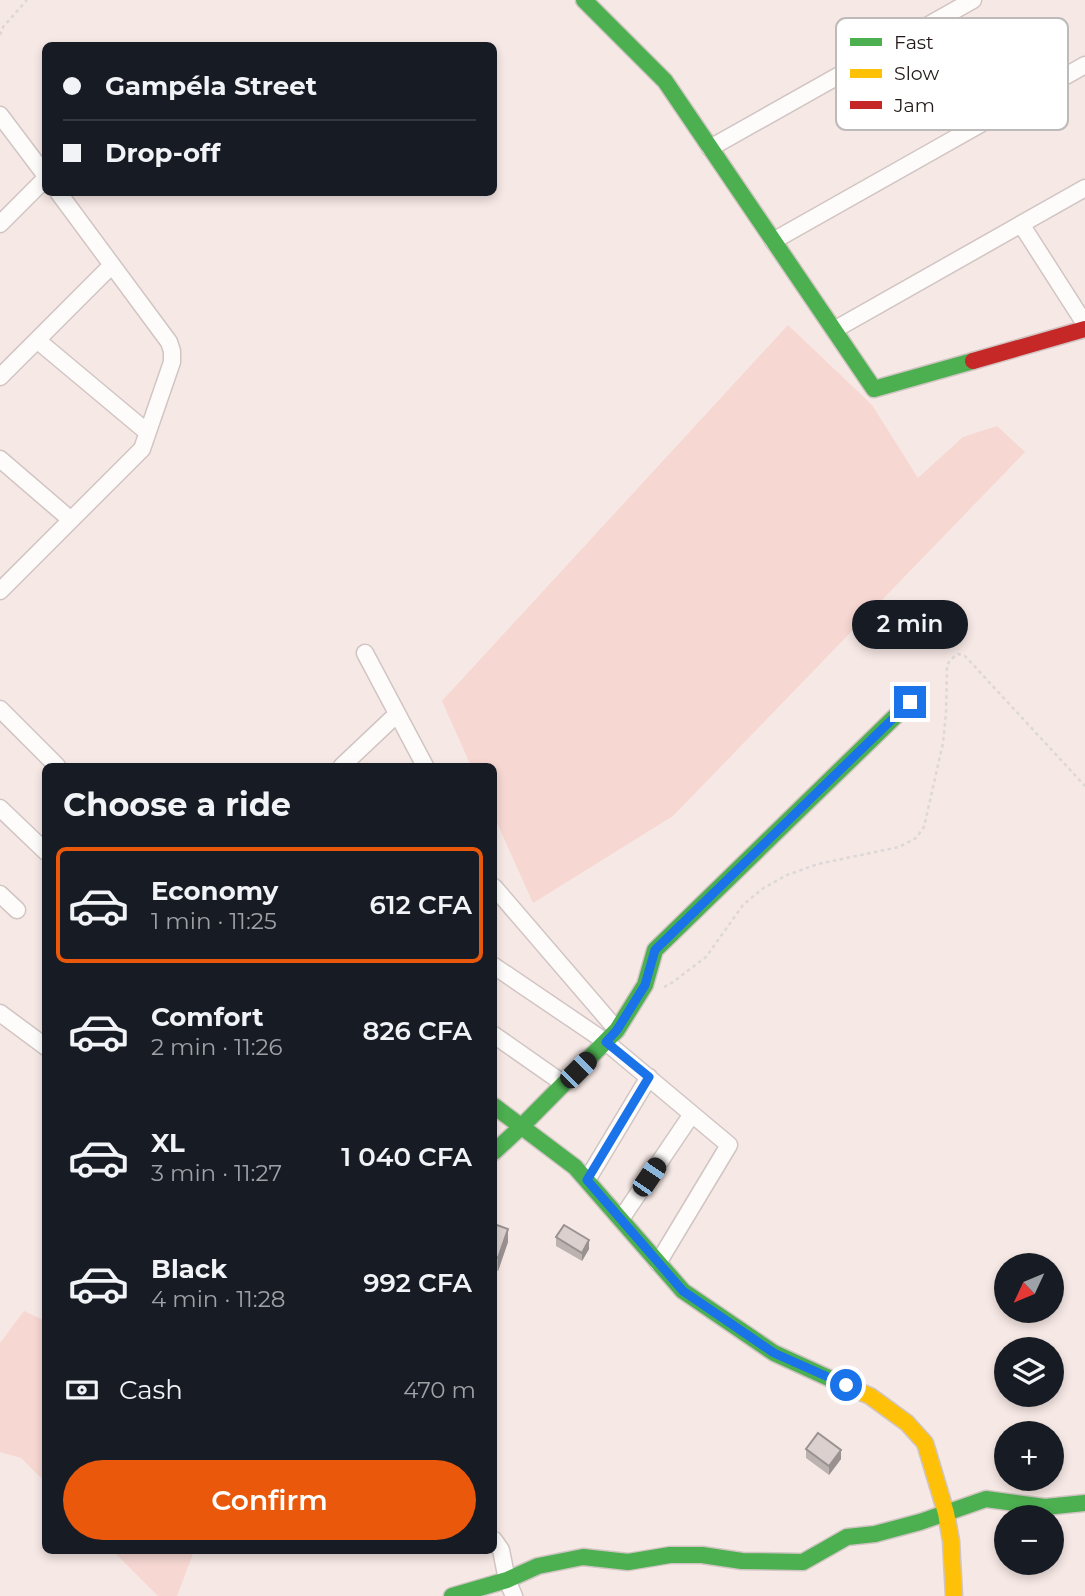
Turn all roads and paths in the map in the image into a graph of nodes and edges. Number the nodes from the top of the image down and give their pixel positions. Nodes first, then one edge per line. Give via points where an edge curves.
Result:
1 (27, 0) edge
2 (584, 0) edge
3 (974, 0) edge
4 (942, 18) edge
5 (0, 34) edge
6 (1085, 65) edge
7 (1068, 75) edge
8 (836, 77) edge
9 (0, 115) edge
10 (969, 130) edge
11 (710, 148) junction
12 (42, 172) edge
13 (42, 181) edge
14 (1085, 188) edge
15 (61, 196) edge
16 (0, 224) edge
17 (1021, 224) junction
18 (773, 240) junction
19 (112, 265) junction
20 (1083, 318) edge
21 (834, 330) junction
22 (37, 340) junction
23 (0, 377) edge
24 (147, 432) junction
25 (0, 458) edge
26 (71, 520) junction
27 (0, 591) edge
28 (365, 653) dead end
29 (910, 702) dead end
30 (0, 709) edge
31 (397, 714) junction
32 (54, 763) edge
33 (345, 763) edge
34 (420, 763) edge
35 (1085, 786) edge
36 (0, 808) edge
37 (42, 848) edge
38 (497, 891) edge
39 (0, 894) edge
40 (17, 910) dead end
41 (497, 968) edge
42 (664, 987) dead end
43 (0, 1013) edge
44 (611, 1036) junction
45 (497, 1037) edge
46 (42, 1044) edge
47 (649, 1077) junction
48 (564, 1084) junction
49 (497, 1108) edge
50 (692, 1114) junction
51 (522, 1127) junction
52 (497, 1149) edge
53 (587, 1180) junction
54 (621, 1219) junction
55 (659, 1263) junction
56 (1085, 1503) edge
57 (946, 1513) junction
58 (497, 1544) edge
59 (507, 1580) junction
60 (452, 1596) edge
61 (513, 1596) edge
62 (954, 1596) edge

1 - 5 path
2 - 11 street via 664,81
3 - 4 street
6 - 7 street
8 - 11 street
9 - 12 street
10 - 18 street
11 - 18 street
13 - 16 street
14 - 17 street
15 - 19 street
17 - 20 street
17 - 21 street
18 - 21 street
19 - 22 street
19 - 24 street via 172,351
20 - 21 street via 874,388
22 - 23 street
22 - 24 street
24 - 26 street via 142,449
25 - 26 street
26 - 27 street
28 - 31 street
29 - 44 street via 655,950 645,985
30 - 32 street
31 - 33 street
31 - 34 street
35 - 42 path via 965,656 958,654 947,665 943,743 925,827 916,838 899,847 818,864 762,889 743,905 706,957
36 - 37 street
38 - 44 street
39 - 40 street
41 - 44 street
43 - 46 street
44 - 47 street
44 - 48 street
45 - 48 street
47 - 50 street
47 - 53 street
48 - 51 street
49 - 51 street
50 - 54 street
50 - 55 street via 729,1145
51 - 52 street
51 - 53 street
53 - 54 street
54 - 55 street
55 - 57 street via 683,1291 774,1353 870,1396 907,1423 925,1443
56 - 57 street via 1045,1507 986,1499
57 - 59 street via 875,1534 847,1537 803,1562 702,1555 628,1562 583,1557 538,1566
57 - 62 street
58 - 59 street
59 - 60 street
59 - 61 street

